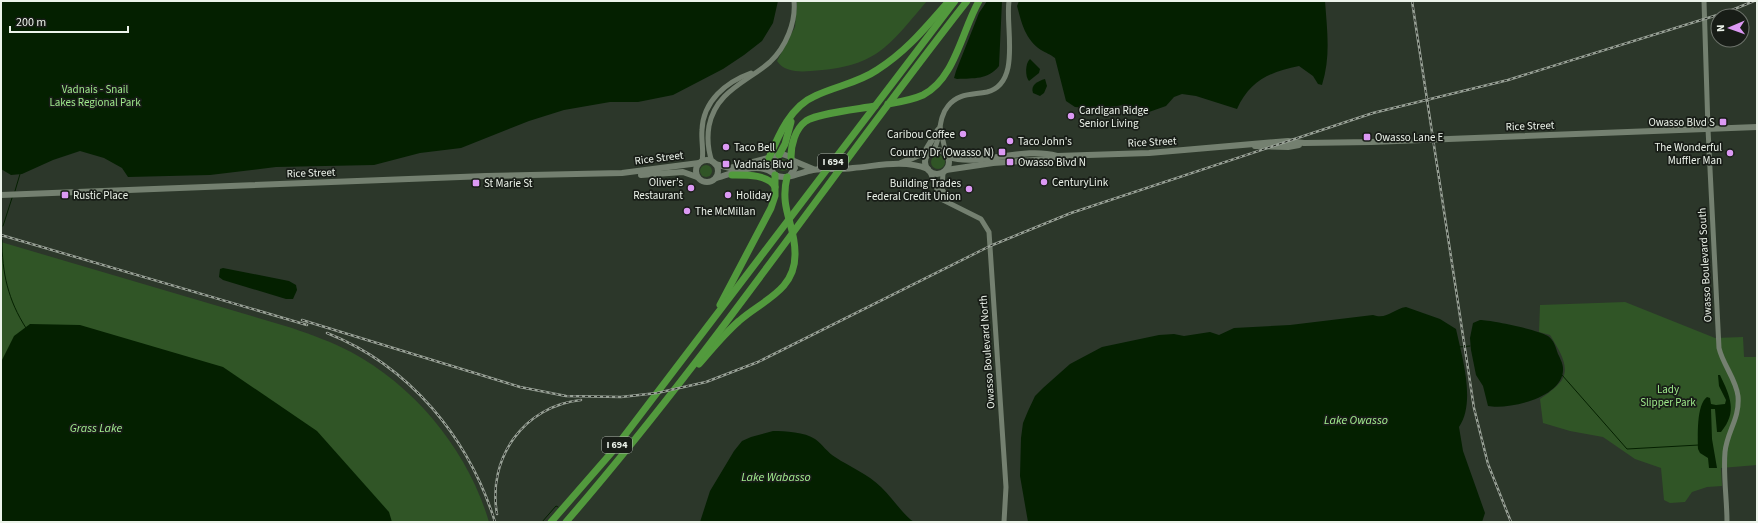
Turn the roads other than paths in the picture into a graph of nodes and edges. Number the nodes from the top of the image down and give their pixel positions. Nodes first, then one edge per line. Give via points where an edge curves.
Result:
1 (794, 1) edge
2 (949, 1) edge
3 (955, 1) edge
4 (967, 1) edge
5 (979, 1) edge
6 (1009, 1) edge
7 (1704, 1) edge
8 (712, 108) junction
9 (1757, 127) edge
10 (939, 128) junction
11 (1708, 129) junction
12 (929, 153) junction
13 (947, 155) junction
14 (774, 156) junction
15 (1057, 156) junction
16 (793, 159) junction
17 (700, 162) junction
18 (714, 163) junction
19 (901, 163) junction
20 (816, 170) junction
21 (929, 171) junction
22 (944, 172) junction
23 (622, 173) junction
24 (774, 174) junction
25 (732, 175) junction
26 (789, 176) junction
27 (697, 177) junction
28 (716, 178) junction
29 (776, 188) junction
30 (1, 195) edge
31 (949, 202) junction
32 (710, 323) junction
33 (681, 380) junction
34 (551, 522) edge
35 (566, 522) edge
36 (1004, 522) edge
37 (1727, 522) edge

1 - 8 street via 795,10 790,32 776,55 727,92
2 - 14 highway via 896,58 859,80 814,96 797,108 776,141
3 - 32 highway, I 694
4 - 33 highway, I 694
5 - 16 highway via 950,66 940,82 924,95 910,100 804,122 792,147
6 - 10 street via 1009,62 1004,79 992,90 954,100 946,108
7 - 11 street, Owasso Boulevard South
8 - 17 street via 702,124
8 - 18 street via 708,134 710,156
9 - 11 main road, Rice Street
10 - 12 main road
10 - 13 street
11 - 15 main road, Rice Street via 1304,143 1288,147 1247,146
11 - 37 street, Owasso Boulevard South via 1719,348 1738,397 1736,419 1725,451
12 - 13 main road via 940,151
12 - 19 main road
12 - 21 main road via 926,163
13 - 15 main road, Rice Street via 962,160 1007,155
13 - 22 main road via 949,164
14 - 16 main road via 785,154
14 - 18 main road via 730,168
14 - 24 main road via 771,162
15 - 22 main road, Rice Street via 1049,159 993,163
16 - 20 main road
16 - 26 main road via 795,168
17 - 18 main road
17 - 23 main road, Rice Street
17 - 27 main road via 696,170
18 - 28 main road via 718,171
19 - 20 main road
19 - 21 main road via 918,165
20 - 26 main road
21 - 22 main road via 937,174
21 - 31 street, Owasso Boulevard North via 940,198
22 - 31 street via 942,189
23 - 27 main road, Rice Street via 637,175 686,172
23 - 30 main road, Rice Street
24 - 25 main road via 766,168 756,168
24 - 26 main road via 779,177
24 - 29 highway
25 - 28 main road
25 - 29 highway via 755,176 770,180
26 - 33 highway via 784,198 794,245 793,268 779,292 734,326
27 - 28 main road via 706,182
29 - 32 highway via 771,208
31 - 36 street, Owasso Boulevard North via 981,219 989,232 1006,487
32 - 34 highway, I 694 via 612,452
33 - 35 highway, I 694 via 618,461

